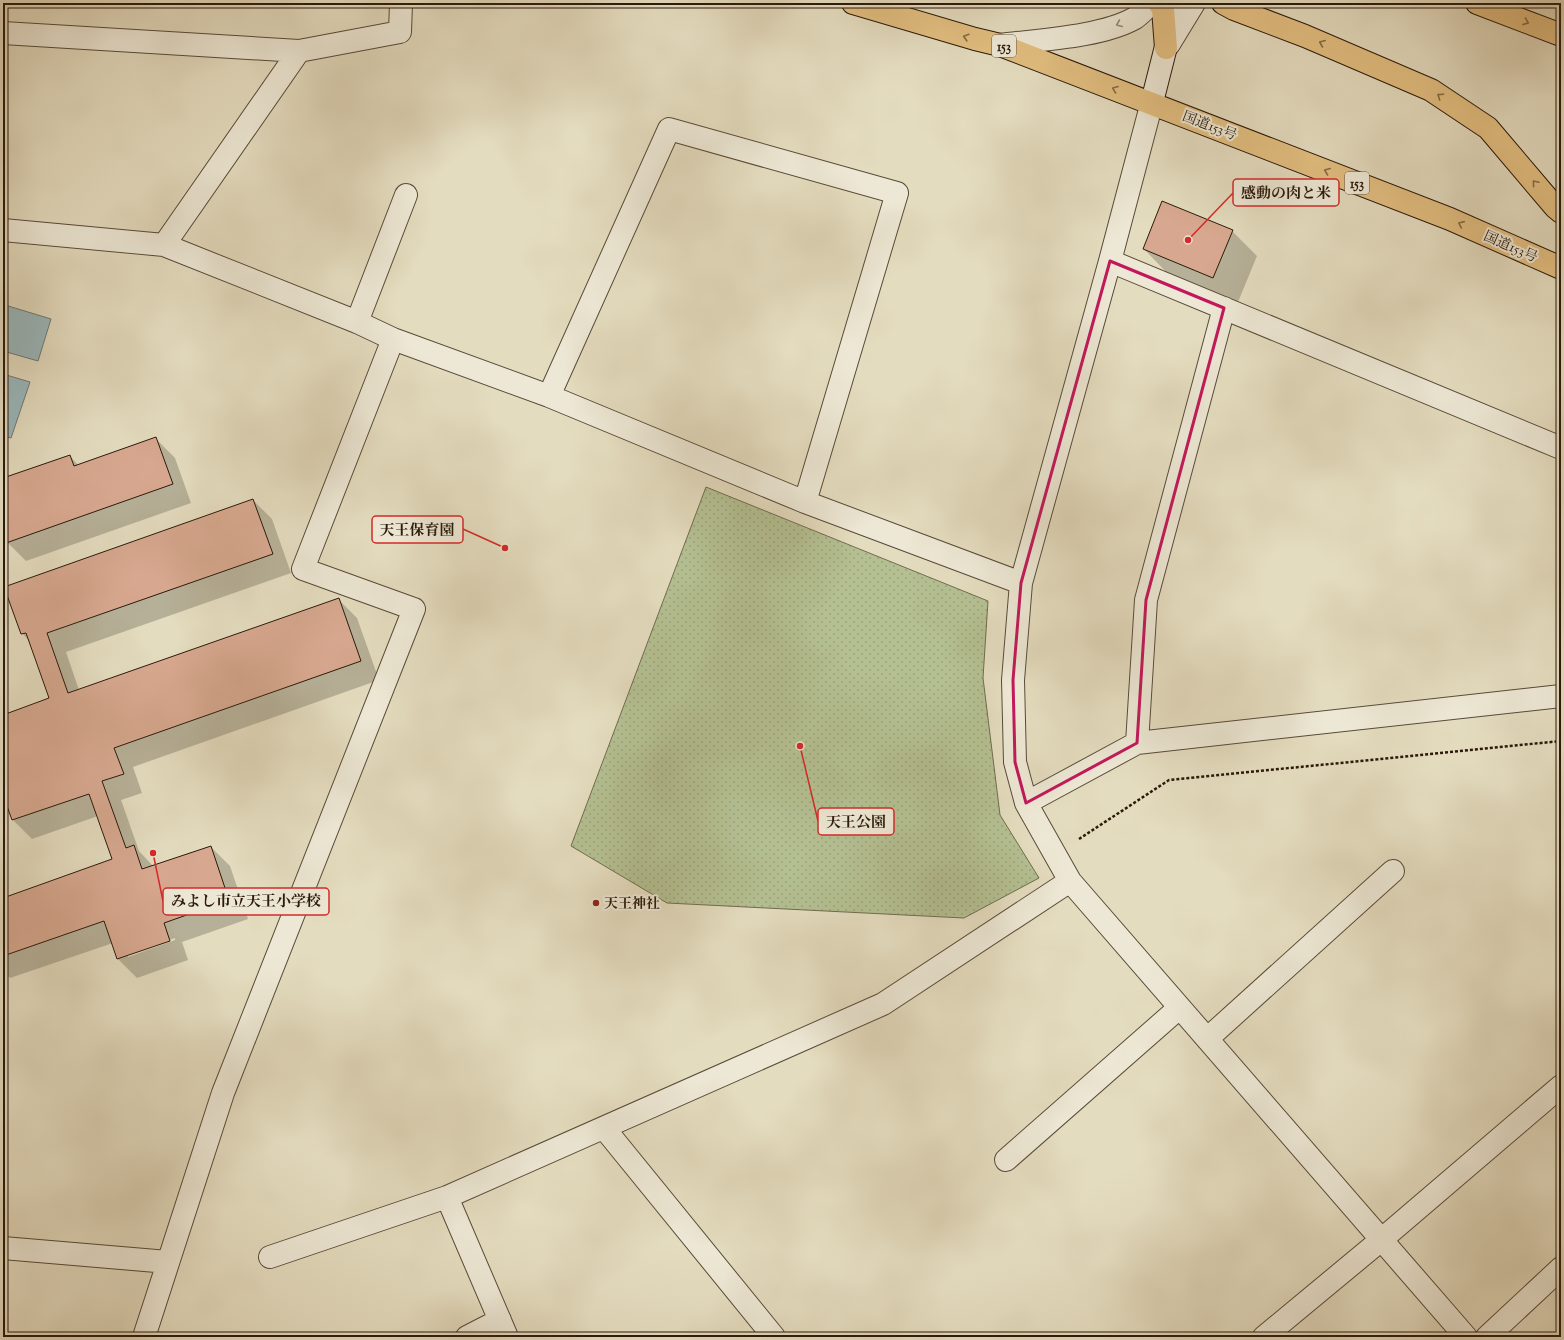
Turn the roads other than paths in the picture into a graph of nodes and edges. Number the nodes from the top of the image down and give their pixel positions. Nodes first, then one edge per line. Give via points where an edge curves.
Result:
1 (401, 3) edge
2 (852, 3) edge
3 (1151, 3) edge
4 (1159, 3) edge
5 (1178, 3) edge
6 (1194, 3) edge
7 (1223, 3) edge
8 (1477, 3) edge
9 (3, 33) edge
10 (1561, 35) edge
11 (1000, 44) junction
12 (1166, 48) junction
13 (299, 51) junction
14 (1152, 102) junction
15 (406, 195) dead end
16 (1561, 212) edge
17 (3, 230) edge
18 (164, 245) junction
19 (1110, 261) junction
20 (1561, 268) edge
21 (1224, 308) junction
22 (357, 322) junction
23 (393, 339) junction
24 (549, 396) junction
25 (1561, 448) edge
26 (804, 502) junction
27 (1021, 583) junction
28 (1561, 696) edge
29 (1137, 743) junction
30 (1026, 803) junction
31 (1393, 871) dead end
32 (1070, 881) junction
33 (1179, 1008) junction
34 (1207, 1039) junction
35 (1561, 1086) edge
36 (604, 1128) junction
37 (1006, 1160) dead end
38 (447, 1197) junction
39 (1380, 1240) junction
40 (3, 1248) edge
41 (270, 1257) dead end
42 (168, 1262) junction
43 (1561, 1268) edge
44 (503, 1329) edge
45 (144, 1337) edge
46 (467, 1337) edge
47 (774, 1337) edge
48 (1264, 1337) edge
49 (1466, 1337) edge
50 (1487, 1337) edge

1 - 13 street via 400,32
11 -> 2 highway, 国道153号 / 153 via 975,40
3 -> 11 street via 1135,17 1106,30 1055,39
4 - 12 highway via 1163,8
5 - 12 street
6 - 12 street
16 -> 7 highway via 1488,128 1431,90
8 -> 10 highway
9 - 13 street
14 -> 11 highway, 国道153号 / 153
12 - 14 street
13 - 18 street
14 - 19 street
20 -> 14 highway, 国道153号 / 153 via 1450,219
15 - 22 street
17 - 18 street
18 - 22 street
19 - 21 street
19 - 27 street
21 - 25 street
21 - 29 street via 1146,600
22 - 23 street
23 - 24 street
23 - 42 street via 303,569 414,609 223,1093
24 - 26 street
24 - 26 street via 669,130 897,193
26 - 27 street
27 - 30 street via 1013,680 1015,762
28 - 29 street
29 - 30 street
30 - 32 street
31 - 34 street
32 - 33 street
32 - 36 street via 882,1004
33 - 34 street
33 - 37 street
34 - 39 street
35 - 39 street
36 - 38 street
36 - 47 street
38 - 41 street
38 - 44 street
39 - 48 street
39 - 49 street
40 - 42 street
42 - 45 street
43 - 50 street
44 - 46 street

